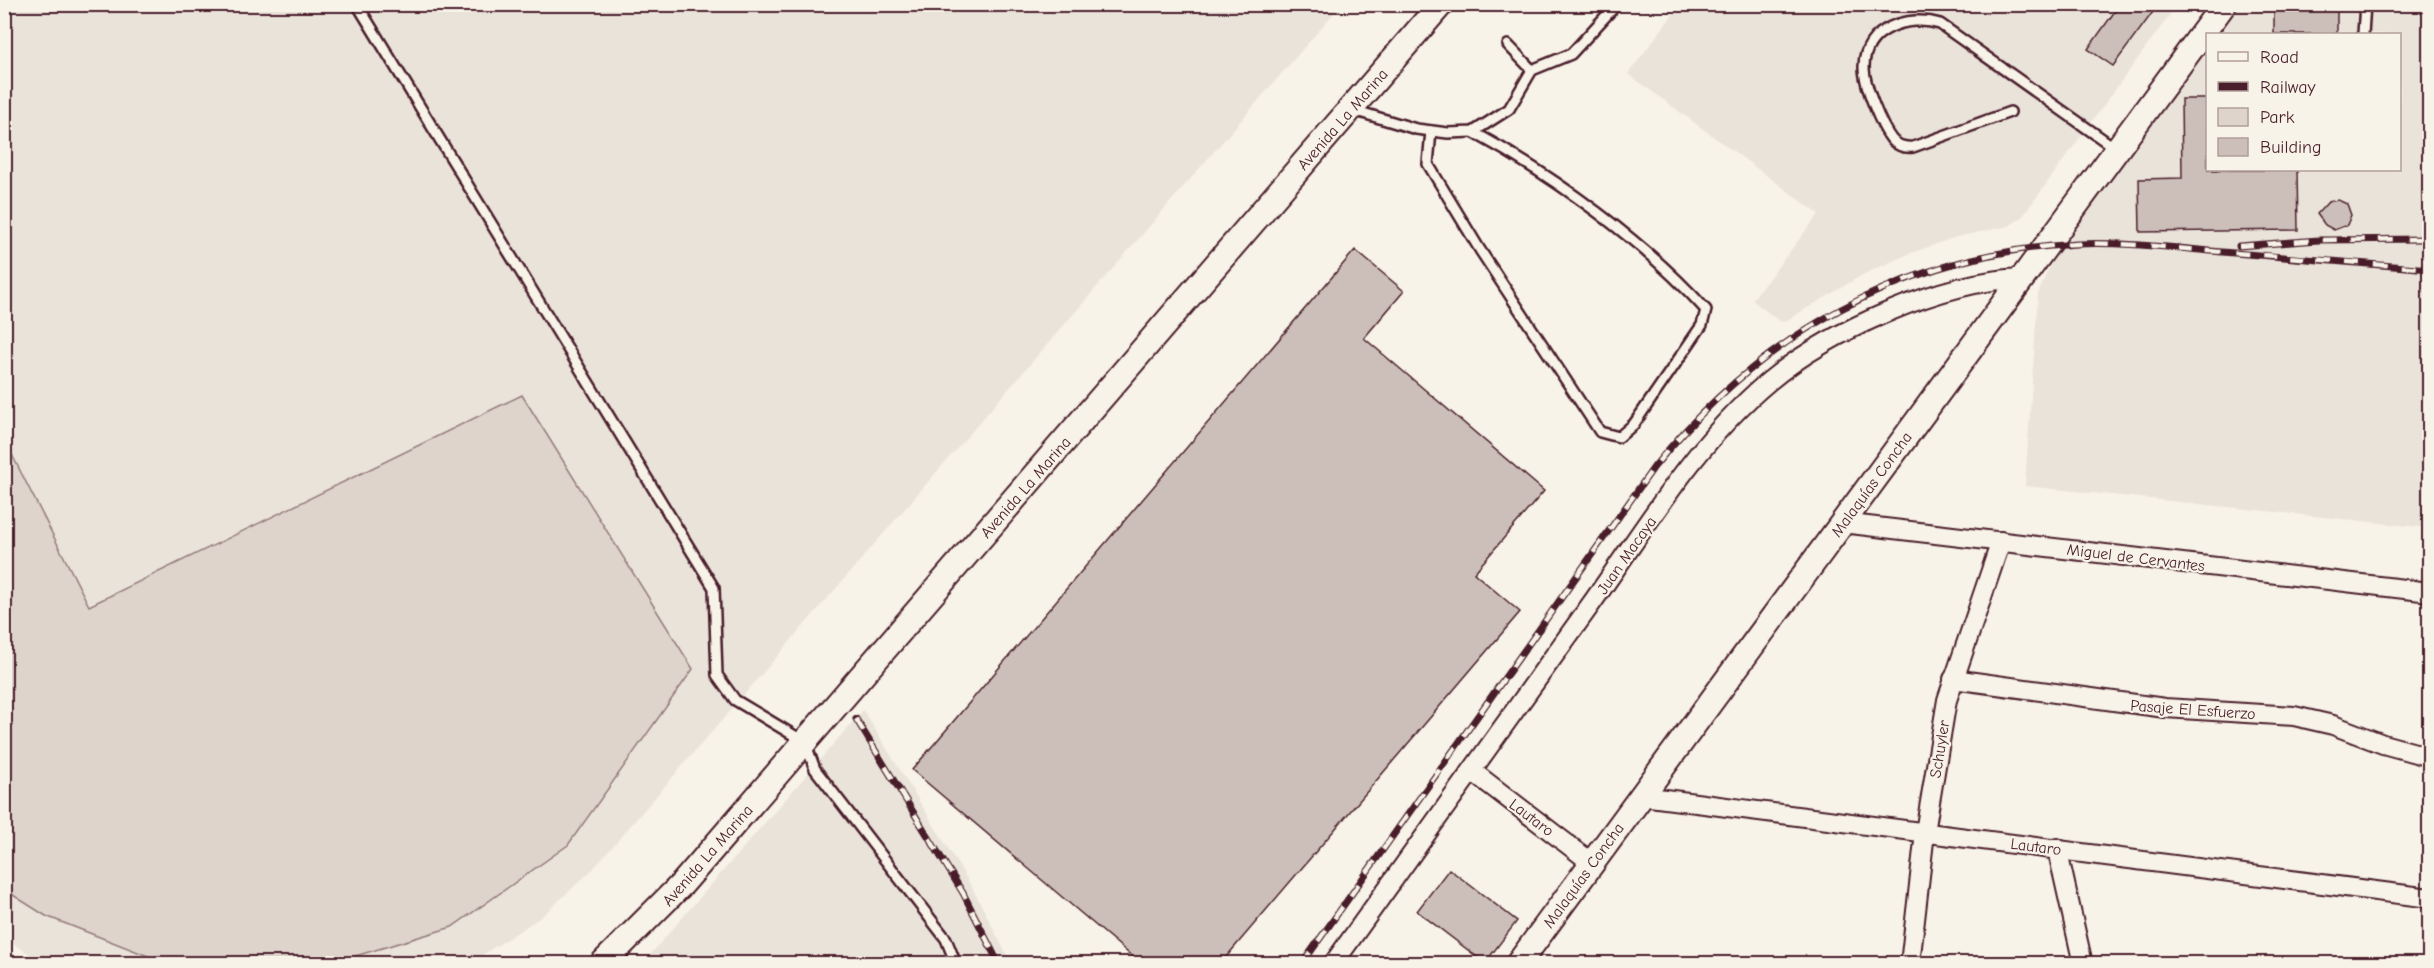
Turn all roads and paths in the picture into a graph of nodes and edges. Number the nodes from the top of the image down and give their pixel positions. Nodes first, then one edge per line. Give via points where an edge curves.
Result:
1 (357, 4) edge
2 (1441, 4) edge
3 (1617, 4) edge
4 (2224, 4) edge
5 (2365, 4) edge
6 (2363, 33) edge
7 (1508, 45) dead end
8 (1532, 70) junction
9 (1351, 109) junction
10 (2010, 112) dead end
11 (1431, 131) junction
12 (1473, 132) junction
13 (2117, 149) junction
14 (2022, 278) junction
15 (1842, 523) junction
16 (2001, 541) junction
17 (2430, 592) edge
18 (1953, 679) junction
19 (805, 742) junction
20 (2430, 757) edge
21 (1472, 771) junction
22 (1642, 795) junction
23 (1926, 832) junction
24 (2057, 848) junction
25 (1592, 863) junction
26 (2430, 898) edge
27 (602, 963) edge
28 (956, 963) edge
29 (1333, 963) edge
30 (1518, 963) edge
31 (1910, 963) edge
32 (2083, 963) edge

1 - 19 lane via 714,588 717,675 735,700
2 - 9 main road, Avenida La Marina
3 - 8 lane via 1571,54
4 - 13 main road, Malaquías Concha
5 - 6 lane
7 - 8 lane
8 - 12 lane via 1509,108
9 - 11 lane
9 - 19 main road, Avenida La Marina
10 - 13 lane via 1913,147 1902,147 1889,135 1867,86 1864,67 1868,50 1883,32 1902,22 1940,24
11 - 12 lane
11 - 12 lane via 1428,164 1480,250 1600,432 1619,437 1634,424 1702,325 1706,310 1684,285 1621,233 1522,159
13 - 14 main road, Malaquías Concha
14 - 15 main road, Malaquías Concha
14 - 21 street, Juan Macaya via 1969,285 1891,312 1807,355 1753,395 1697,457
15 - 16 street, Miguel de Cervantes
15 - 22 main road, Malaquías Concha
16 - 17 street, Miguel de Cervantes
16 - 18 street, Schuyler
18 - 20 street, Pasaje El Esfuerzo via 2165,708 2294,716
18 - 23 street, Schuyler
19 - 27 main road, Avenida La Marina via 683,883
19 - 28 lane via 814,769 946,939
21 - 25 street, Lautaro
21 - 29 street, Juan Macaya
22 - 23 street, Lautaro
22 - 25 main road, Malaquías Concha
23 - 24 street, Lautaro
23 - 31 street, Schuyler
24 - 26 street, Lautaro
24 - 32 street
25 - 30 main road, Malaquías Concha

